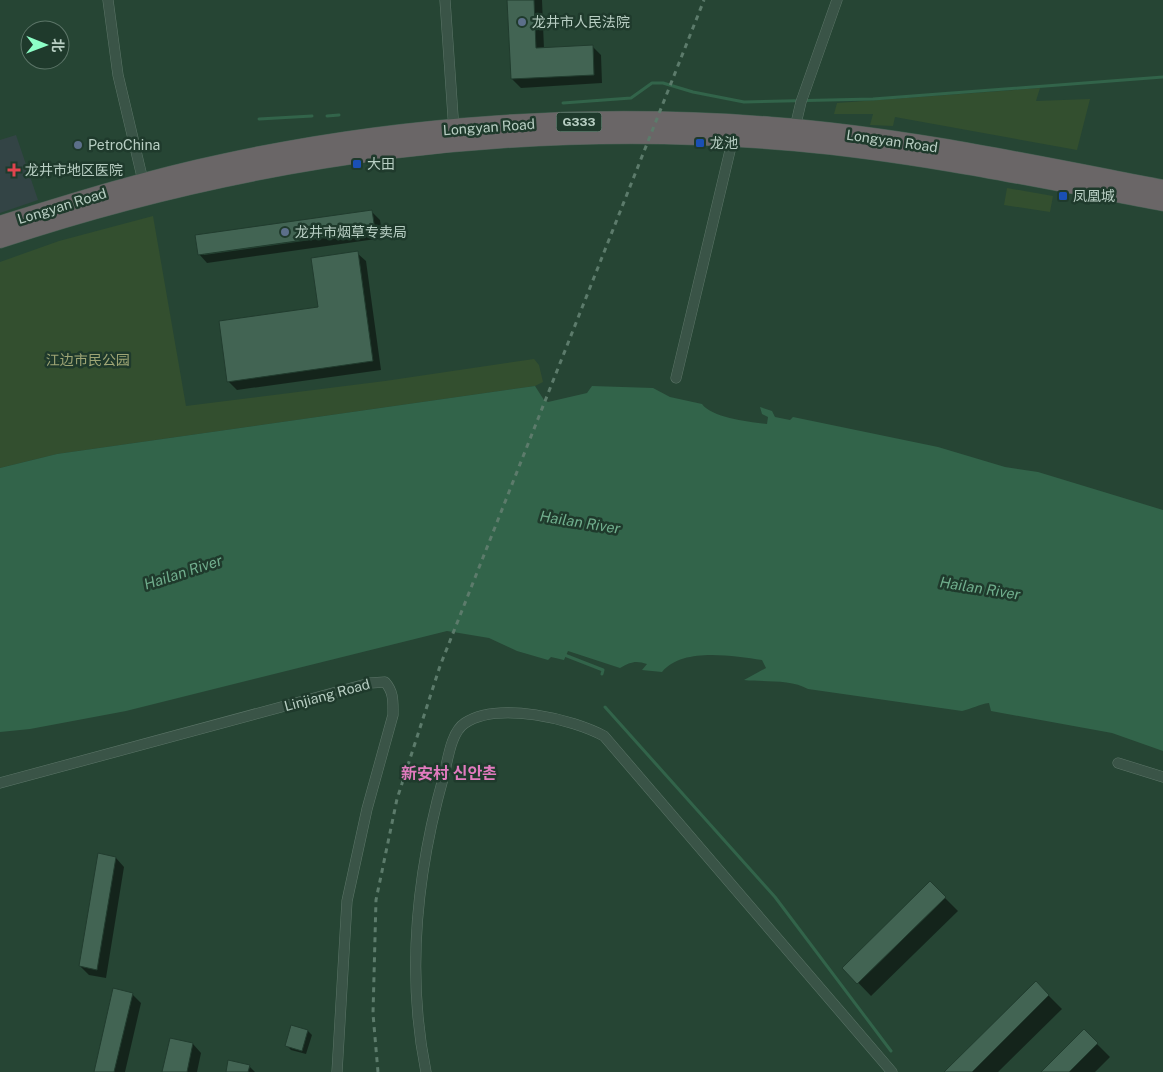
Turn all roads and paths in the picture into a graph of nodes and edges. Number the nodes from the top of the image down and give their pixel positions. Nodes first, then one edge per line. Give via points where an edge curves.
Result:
1 (108, 0) edge
2 (445, 0) edge
3 (837, 0) edge
4 (794, 135) junction
5 (454, 136) junction
6 (733, 138) junction
7 (144, 188) junction
8 (1163, 189) edge
9 (1163, 202) edge
10 (0, 225) edge
11 (0, 239) edge
12 (676, 378) dead end
13 (1118, 763) dead end
14 (1163, 777) edge
15 (0, 783) edge
16 (336, 1072) edge
17 (426, 1072) edge
18 (892, 1072) edge

1 - 7 street via 118,75
2 - 5 street
3 - 4 street
4 - 5 highway, Longyan Road / G333 via 656,120 559,122
4 - 6 highway, Longyan Road / G333
4 - 8 highway, Longyan Road / G333 via 898,140
4 - 9 highway, Longyan Road / G333
5 - 6 highway, Longyan Road / G333
5 - 7 highway, Longyan Road / G333
6 - 12 street
7 - 10 highway, Longyan Road / G333
7 - 11 highway, Longyan Road / G333
13 - 14 street
15 - 16 street, Linjiang Road via 370,683 385,682 394,700 393,715 367,809 347,900
17 - 18 street via 416,950 418,905 432,821 459,730 473,720 505,713 566,720 587,726 604,736

